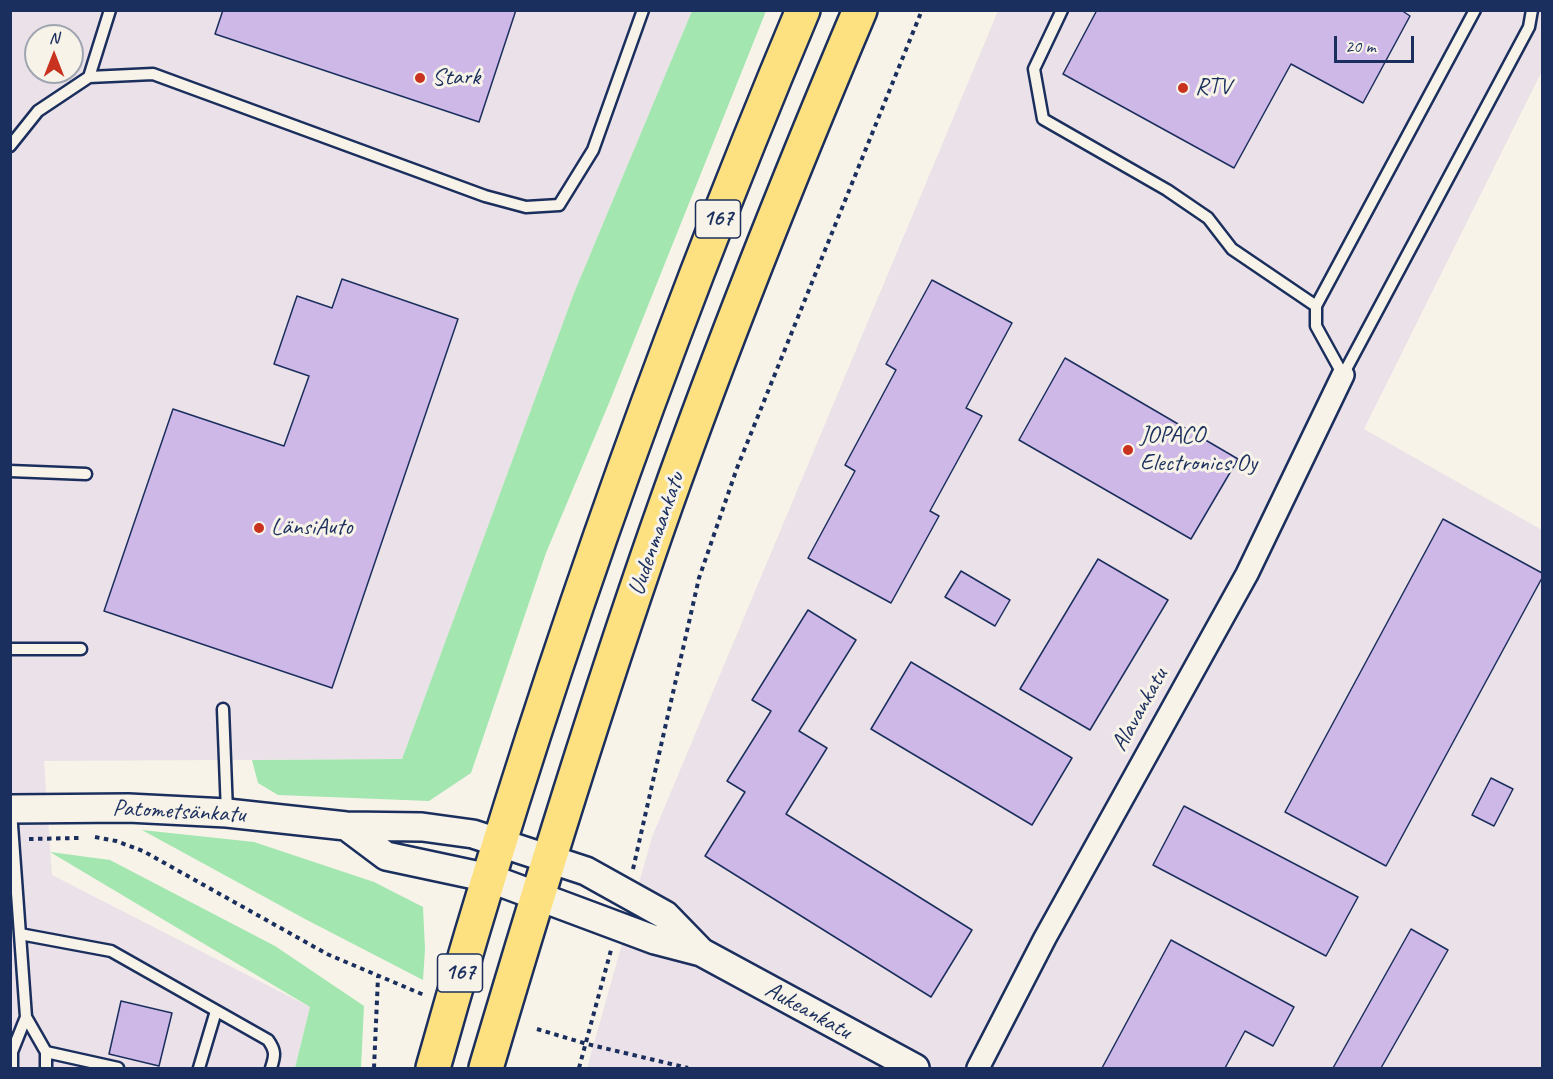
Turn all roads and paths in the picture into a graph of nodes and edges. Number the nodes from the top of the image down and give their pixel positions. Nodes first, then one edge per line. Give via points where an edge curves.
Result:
1 (110, 10) edge
2 (643, 10) edge
3 (803, 10) edge
4 (860, 10) edge
5 (922, 10) edge
6 (1062, 10) edge
7 (1475, 10) edge
8 (1532, 10) edge
9 (89, 77) junction
10 (10, 147) edge
11 (1316, 306) junction
12 (1343, 375) junction
13 (10, 471) edge
14 (86, 474) dead end
15 (10, 649) edge
16 (81, 649) dead end
17 (223, 710) dead end
18 (10, 803) edge
19 (11, 809) edge
20 (227, 813) junction
21 (346, 826) junction
22 (13, 840) junction
23 (499, 843) junction
24 (549, 859) junction
25 (633, 870) dead end
26 (489, 878) junction
27 (538, 894) junction
28 (20, 934) junction
29 (612, 946) dead end
30 (700, 952) junction
31 (378, 977) junction
32 (424, 995) dead end
33 (216, 1011) junction
34 (26, 1017) junction
35 (537, 1029) dead end
36 (587, 1044) junction
37 (46, 1052) junction
38 (12, 1068) edge
39 (46, 1068) edge
40 (118, 1068) edge
41 (199, 1068) edge
42 (271, 1068) edge
43 (375, 1068) edge
44 (433, 1068) edge
45 (486, 1068) edge
46 (579, 1068) edge
47 (688, 1068) edge
48 (915, 1068) edge
49 (978, 1068) edge

1 - 9 lane
2 - 9 lane via 593,150 558,205 526,207 485,196 153,74
3 - 23 main road, 167 via 701,261 643,418 557,659
4 - 24 main road, Uudenmaankatu / 167 via 804,141 666,503
5 - 25 path via 737,468 699,578
6 - 11 lane via 1034,69 1043,119 1208,218 1232,249
7 - 11 lane
8 - 12 lane via 1529,27
9 - 10 lane via 38,111
11 - 12 lane via 1316,326
12 - 49 street, Alavankatu via 1247,574 1044,938
13 - 14 lane
15 - 16 lane
17 - 20 lane
18 - 19 street
19 - 20 street, Patometsänkatu via 128,808
19 - 22 lane
20 - 21 street, Patometsänkatu
21 - 23 street, Patometsänkatu via 422,827 473,834
21 - 26 street via 386,856
22 - 28 lane
22 - 31 path via 97,837 117,841 143,851 327,954
23 - 24 street, Patometsänkatu
23 - 26 main road, 167
24 - 27 main road, Uudenmaankatu / 167
24 - 30 street, Aukeankatu via 586,871 665,915
26 - 27 street, Aukeankatu
26 - 44 main road, 167
27 - 30 street, Aukeankatu via 655,940
27 - 45 main road, Uudenmaankatu / 167
28 - 33 lane via 111,951
28 - 34 lane
29 - 36 path
30 - 48 street, Aukeankatu
31 - 32 path
31 - 43 path
33 - 41 lane
33 - 42 lane via 268,1040 275,1054
34 - 37 lane
34 - 38 lane via 12,1052
35 - 36 path
36 - 46 path
36 - 47 path
37 - 39 lane
37 - 40 lane

